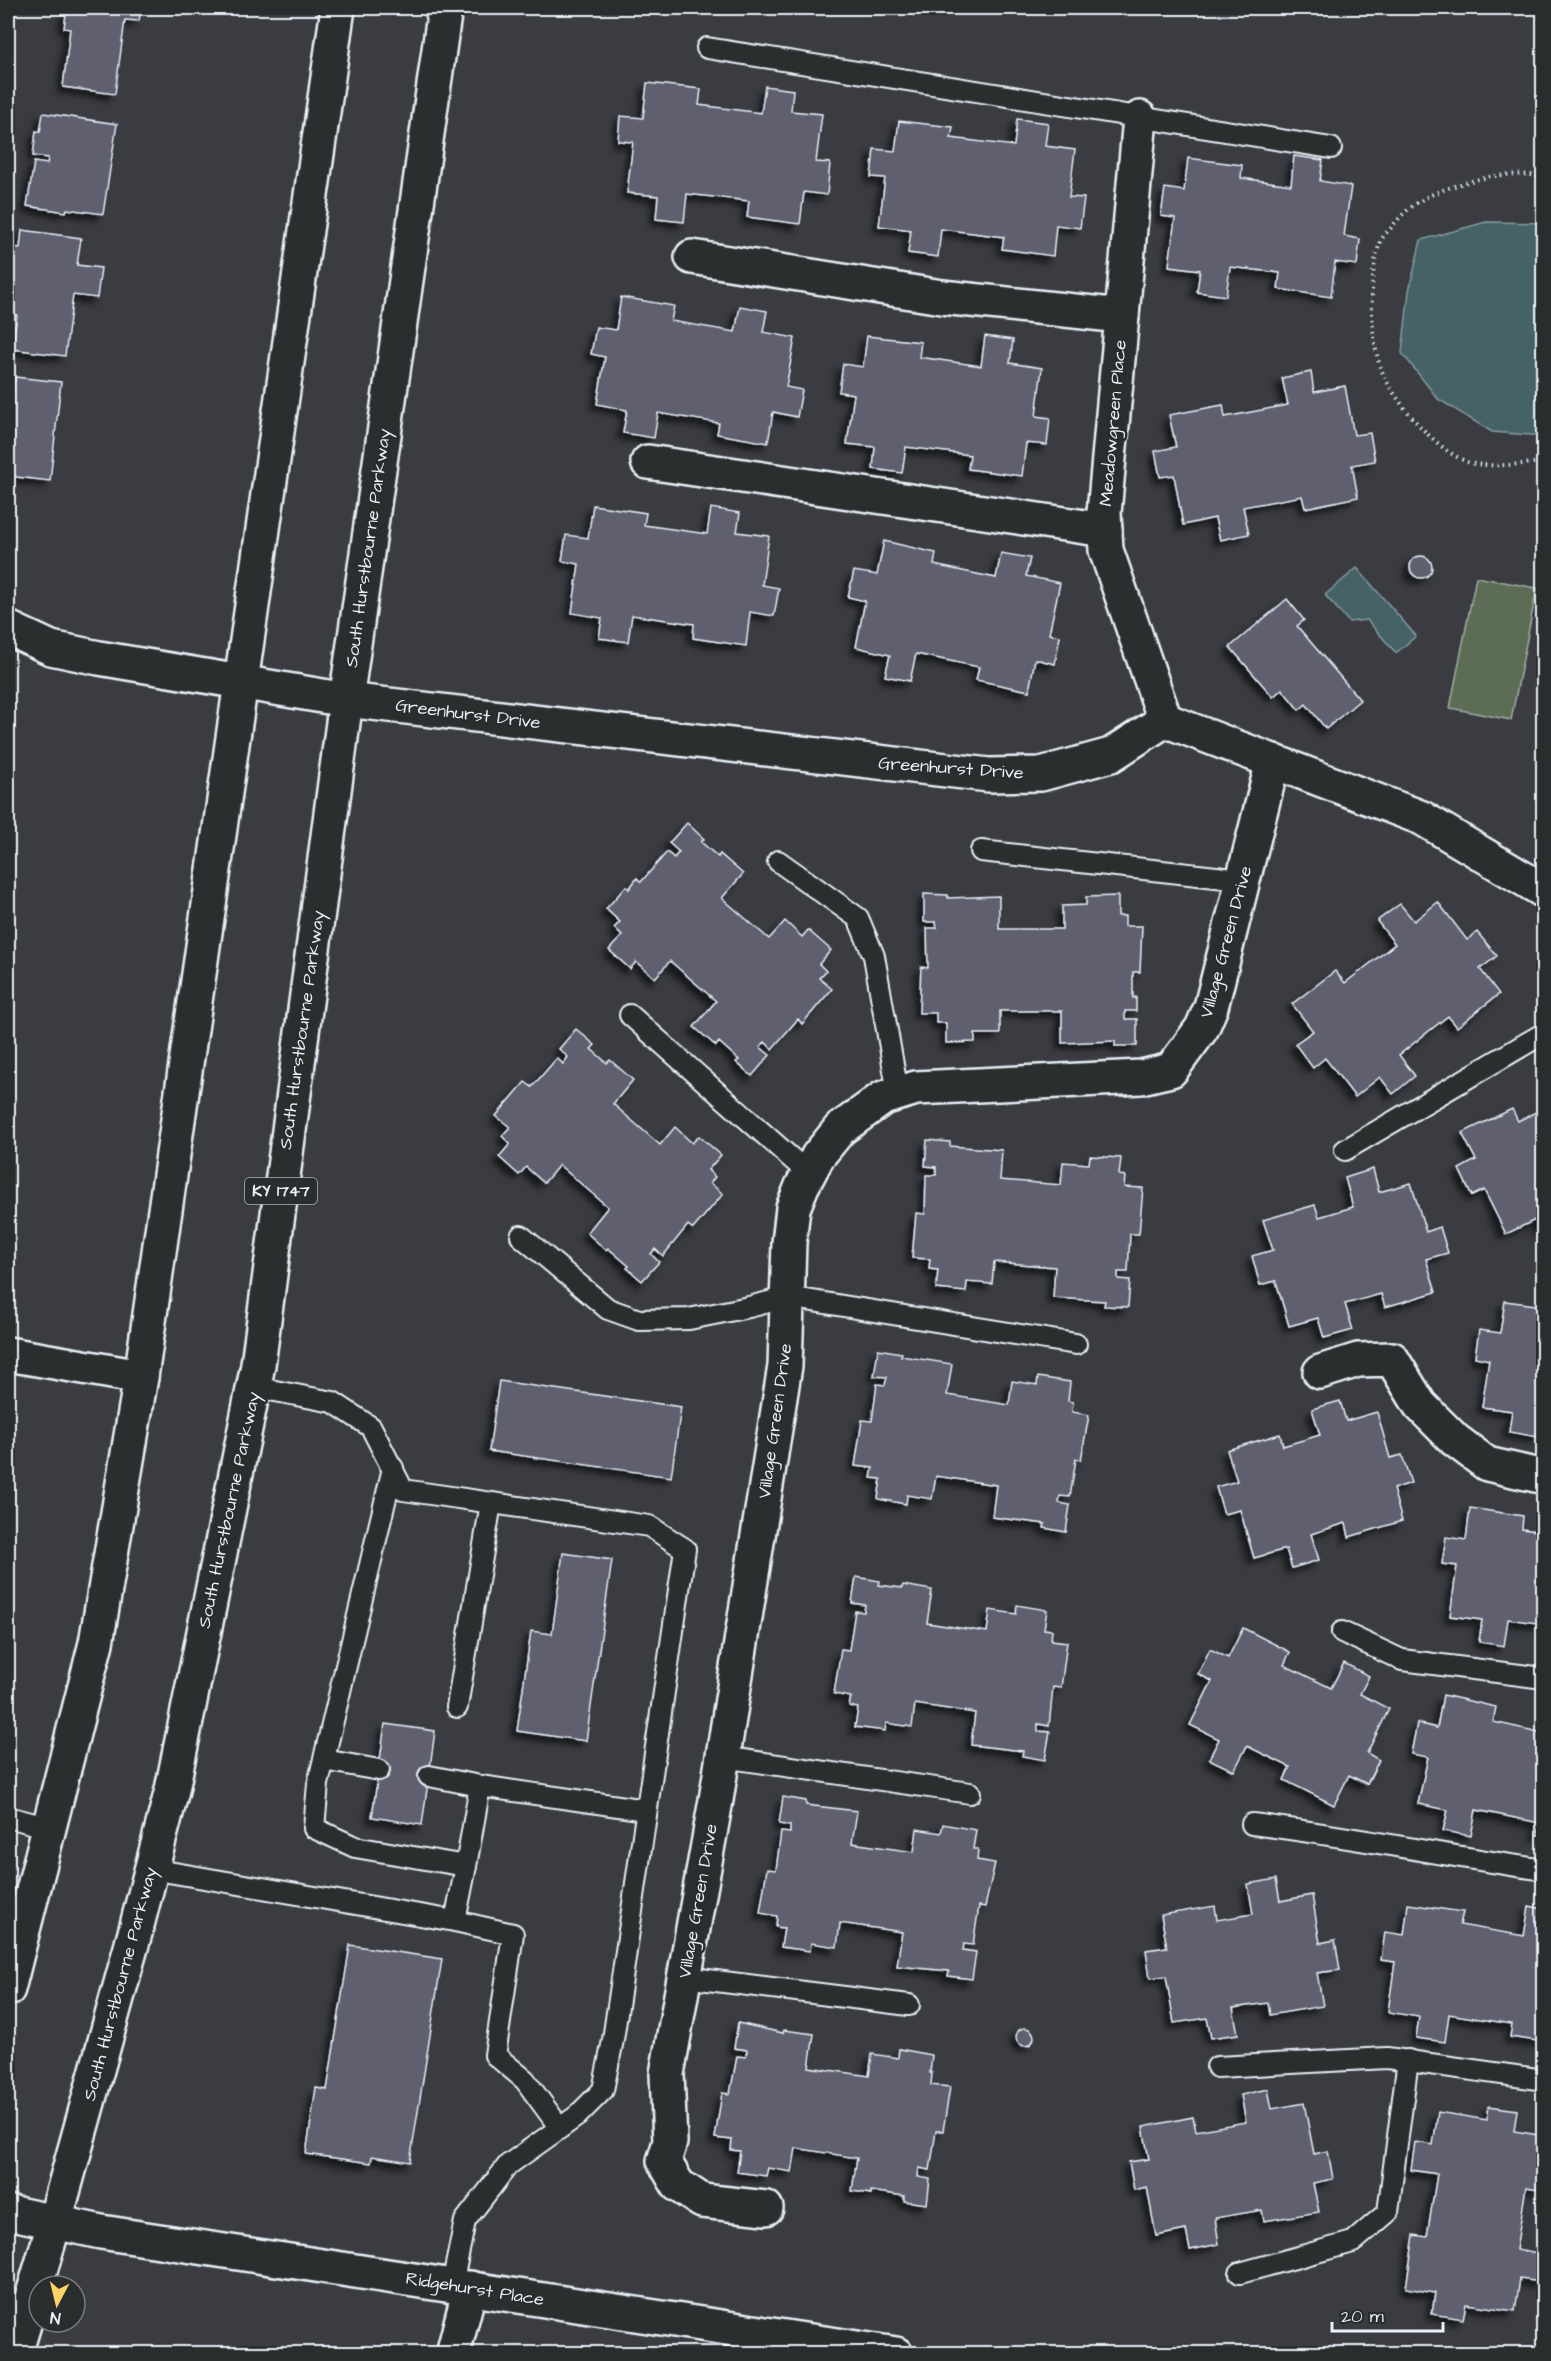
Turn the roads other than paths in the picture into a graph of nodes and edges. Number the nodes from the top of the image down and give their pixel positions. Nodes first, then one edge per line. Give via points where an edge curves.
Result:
1 (338, 8) edge
2 (446, 8) edge
3 (707, 48) dead end
4 (1140, 118) junction
5 (1331, 148) dead end
6 (692, 257) dead end
7 (1122, 316) junction
8 (648, 462) dead end
9 (1105, 530) junction
10 (8, 628) edge
11 (239, 683) junction
12 (346, 700) junction
13 (1165, 720) junction
14 (1273, 761) junction
15 (981, 851) dead end
16 (778, 861) dead end
17 (1243, 880) junction
18 (1544, 891) edge
19 (630, 1015) dead end
20 (1544, 1033) edge
21 (898, 1093) junction
22 (1345, 1150) dead end
23 (808, 1174) junction
24 (521, 1236) dead end
25 (788, 1297) junction
26 (1076, 1344) dead end
27 (8, 1354) edge
28 (1320, 1372) dead end
29 (141, 1377) junction
30 (254, 1387) junction
31 (393, 1468) junction
32 (1544, 1477) edge
33 (491, 1503) junction
34 (1342, 1632) dead end
35 (1544, 1678) edge
36 (457, 1707) dead end
37 (723, 1757) junction
38 (324, 1760) junction
39 (379, 1770) dead end
40 (429, 1776) dead end
41 (480, 1786) junction
42 (970, 1793) dead end
43 (646, 1810) junction
44 (8, 1817) edge
45 (1252, 1824) dead end
46 (50, 1828) junction
47 (466, 1866) junction
48 (151, 1869) junction
49 (1544, 1870) edge
50 (455, 1921) junction
51 (684, 1977) junction
52 (8, 1989) edge
53 (909, 2005) dead end
54 (1408, 2060) junction
55 (1217, 2067) dead end
56 (1544, 2080) edge
57 (560, 2128) junction
58 (766, 2208) dead end
59 (8, 2211) edge
60 (55, 2220) junction
61 (1240, 2273) dead end
62 (461, 2287) junction
63 (15, 2354) edge
64 (453, 2354) edge
65 (896, 2354) edge

1 - 11 street
2 - 12 street, South Hurstbourne Parkway / KY 1747
3 - 4 lane
4 - 5 lane
4 - 7 street, Meadowgreen Place
6 - 7 street via 942,297
7 - 9 street, Meadowgreen Place
8 - 9 street
9 - 13 street, Meadowgreen Place via 1106,550
10 - 11 street, Greenhurst Drive via 51,648
11 - 12 street, Greenhurst Drive
11 - 29 street
12 - 13 street, Greenhurst Drive via 989,775 1041,774 1111,755
12 - 30 street, South Hurstbourne Parkway / KY 1747
13 - 14 street
14 - 17 street, Village Green Drive
14 - 18 street via 1422,818
15 - 17 lane
16 - 21 lane via 858,918 874,956
17 - 21 street, Village Green Drive via 1210,1007 1202,1028 1171,1070 1142,1077 916,1088
19 - 23 lane
20 - 22 lane
21 - 23 street, Village Green Drive via 883,1098 840,1129
23 - 25 street, Village Green Drive via 793,1208
24 - 25 lane via 608,1309 639,1320 689,1319
25 - 26 lane
25 - 37 street, Village Green Drive via 785,1366
27 - 29 street
28 - 32 street via 1358,1360 1392,1359 1420,1405 1455,1440 1487,1464
29 - 46 street via 96,1643
30 - 31 lane via 333,1402 371,1427
30 - 48 street, South Hurstbourne Parkway / KY 1747 via 172,1790
31 - 33 lane via 403,1490
31 - 38 lane
33 - 36 lane
33 - 43 lane via 649,1526 685,1549
34 - 35 lane via 1402,1660
37 - 42 lane
37 - 51 street, Village Green Drive
38 - 39 lane
38 - 47 lane via 314,1827 355,1847
40 - 41 lane
41 - 43 lane
41 - 47 lane
43 - 57 lane via 603,2090
44 - 46 lane
45 - 49 lane
46 - 52 street
47 - 50 lane
48 - 50 lane
48 - 60 street, South Hurstbourne Parkway / KY 1747
50 - 57 lane via 513,1934 495,2055 525,2080
51 - 53 lane
51 - 58 street, Village Green Drive via 667,2074 670,2142 664,2161 678,2186 702,2201
54 - 55 lane
54 - 56 lane
54 - 61 lane via 1388,2212 1353,2242
57 - 62 lane via 508,2165 465,2221
59 - 60 street, Ridgehurst Place
60 - 62 street, Ridgehurst Place via 101,2232
60 - 63 street, South Hurstbourne Parkway / KY 1747
62 - 64 street
62 - 65 street, Ridgehurst Place

